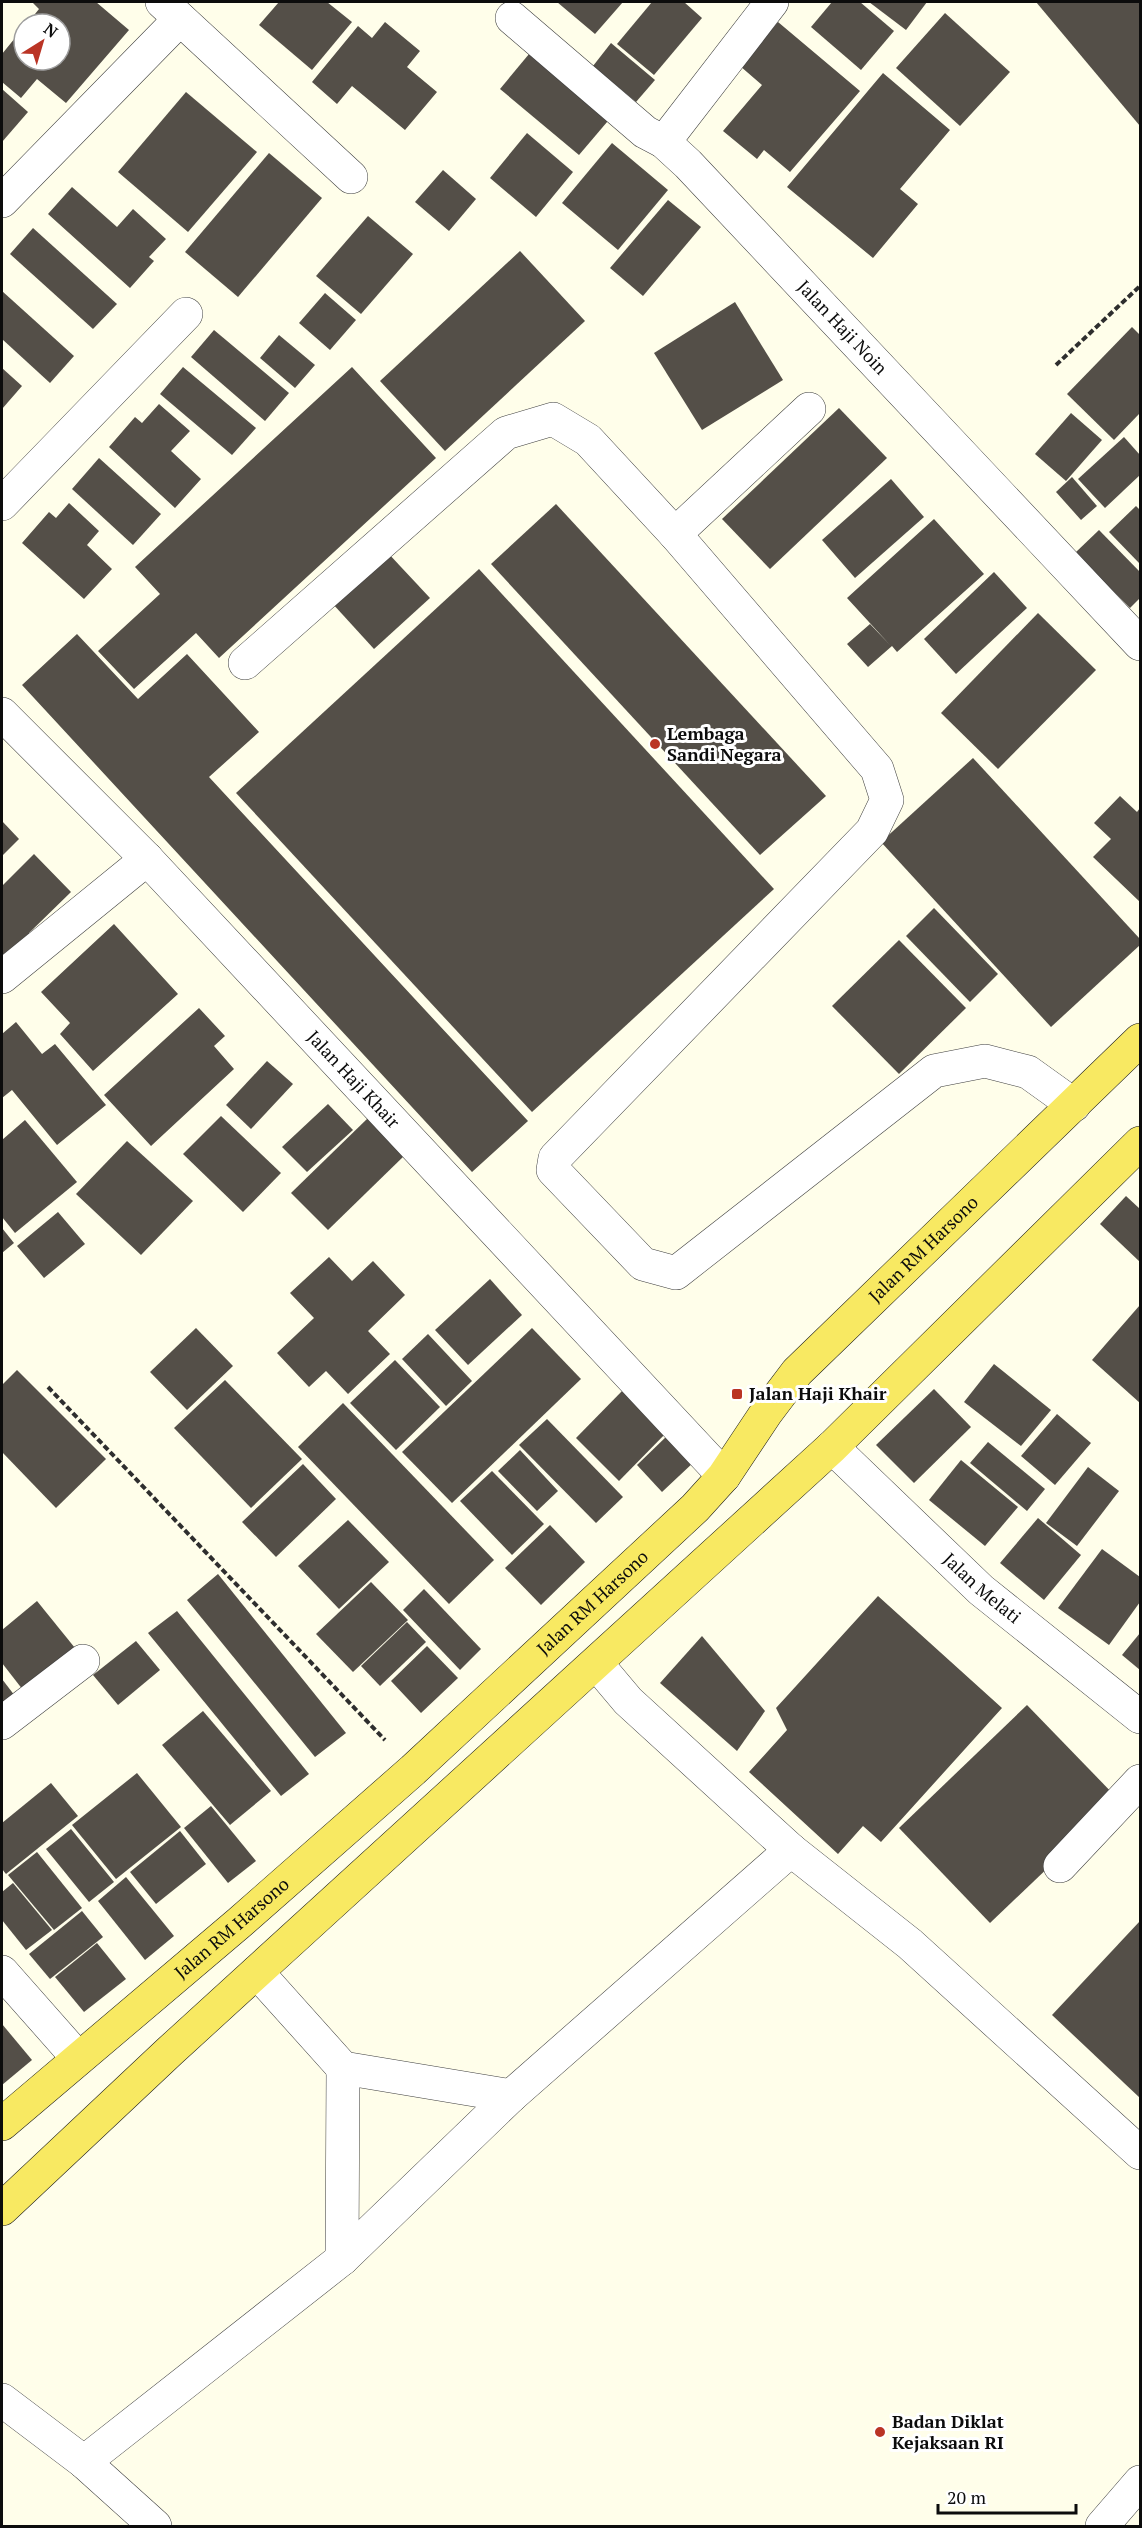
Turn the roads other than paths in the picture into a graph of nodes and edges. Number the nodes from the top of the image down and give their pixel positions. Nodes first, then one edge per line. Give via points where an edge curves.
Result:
1 (772, 2) edge
2 (171, 10) edge
3 (512, 18) dead end
4 (664, 142) junction
5 (351, 177) dead end
6 (2, 201) edge
7 (186, 314) dead end
8 (809, 409) dead end
9 (2, 504) edge
10 (675, 534) junction
11 (1140, 644) edge
12 (245, 663) dead end
13 (2, 714) edge
14 (147, 859) junction
15 (2, 977) edge
16 (1140, 1040) edge
17 (1074, 1105) junction
18 (1140, 1143) edge
19 (832, 1447) junction
20 (724, 1476) junction
21 (83, 1661) dead end
22 (596, 1663) junction
23 (1140, 1717) edge
24 (2, 1723) edge
25 (1140, 1781) edge
26 (791, 1850) junction
27 (1060, 1866) dead end
28 (2, 1972) edge
29 (256, 1972) junction
30 (78, 2058) junction
31 (343, 2068) junction
32 (510, 2096) junction
33 (2, 2124) edge
34 (1140, 2153) edge
35 (2, 2209) edge
36 (342, 2259) junction
37 (2, 2400) edge
38 (84, 2462) junction
39 (1140, 2482) edge
40 (155, 2526) edge
41 (1102, 2526) edge

1 - 4 street
2 - 5 street
2 - 6 street
3 - 4 street, Jalan Haji Noin via 645,132
4 - 11 street, Jalan Haji Noin
7 - 9 street
8 - 10 street
10 - 12 street via 588,440 553,419 516,430 506,433
10 - 17 street via 877,769 887,800 872,831 555,1158 553,1170 644,1264 676,1273 934,1071 985,1060 1028,1072
13 - 14 street, Jalan Haji Khair
14 - 15 street
14 - 20 street, Jalan Haji Khair
16 - 17 main road, Jalan RM Harsono
17 - 20 main road, Jalan RM Harsono via 797,1372
18 - 19 main road
19 - 22 main road
19 - 23 street, Jalan Melati via 981,1590
20 - 30 main road, Jalan RM Harsono via 695,1508 413,1770
21 - 24 street
22 - 26 street via 628,1701
22 - 29 main road
25 - 27 street
26 - 32 street
26 - 34 street via 910,1944
28 - 30 street
29 - 31 street
29 - 35 main road
30 - 33 main road, Jalan RM Harsono
31 - 32 street
31 - 36 street
32 - 36 street
36 - 38 street
37 - 38 street
38 - 40 street
39 - 41 street

